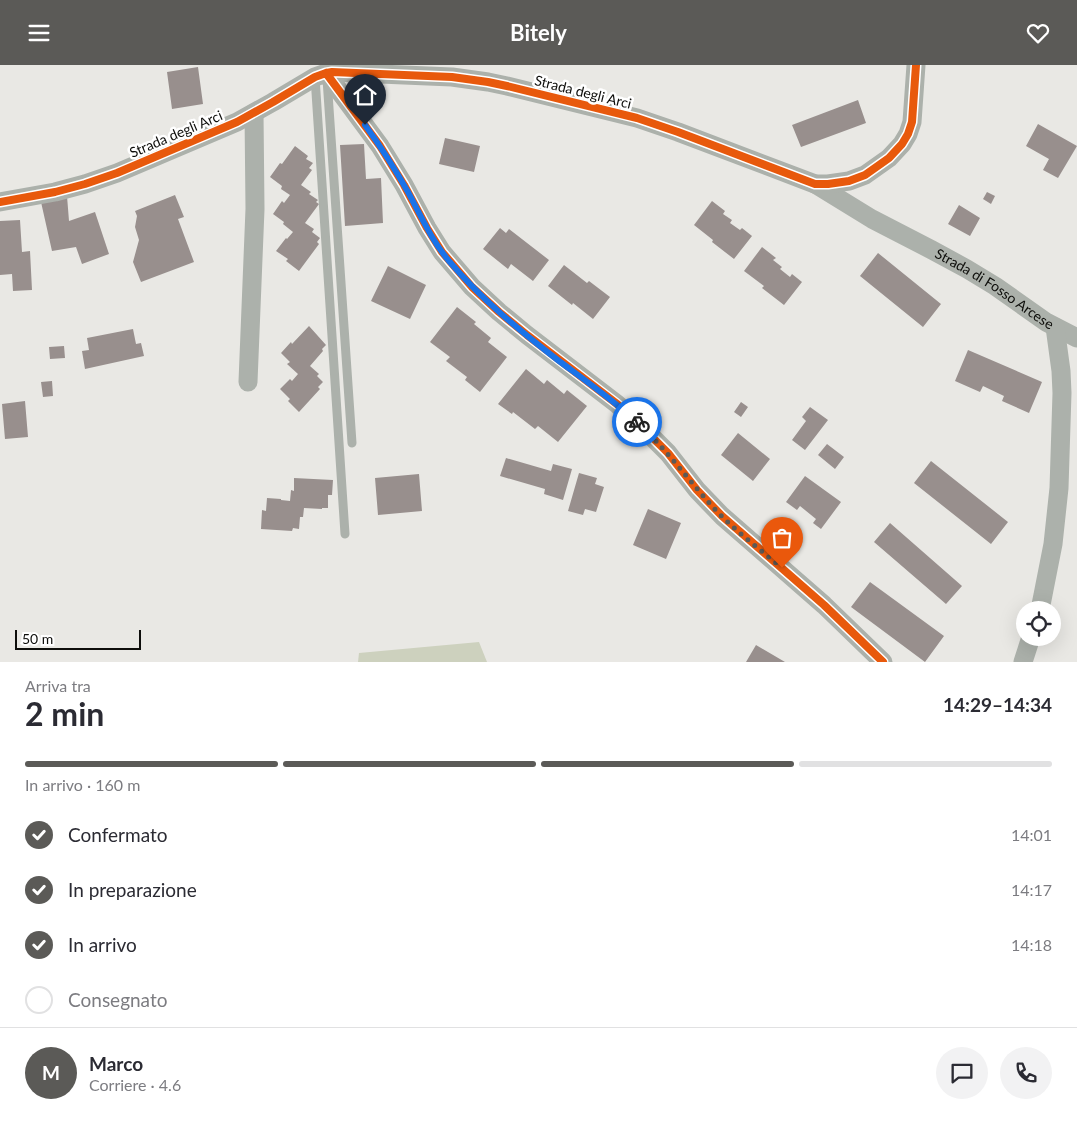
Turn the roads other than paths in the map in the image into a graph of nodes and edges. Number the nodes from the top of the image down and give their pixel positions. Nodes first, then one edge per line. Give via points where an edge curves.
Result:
1 (916, 65) edge
2 (321, 75) junction
3 (254, 113) junction
4 (815, 184) junction
5 (0, 202) edge
6 (1055, 327) junction
7 (1077, 338) edge
8 (248, 382) dead end
9 (352, 443) dead end
10 (345, 534) dead end
11 (1042, 601) edge
12 (1028, 646) edge
13 (883, 662) edge
14 (1023, 662) edge

1 - 4 street, Strada degli Arci via 912,122 898,149 881,165 857,178 842,183
2 - 3 street, Strada degli Arci
2 - 4 street, Strada degli Arci via 435,76 498,84 637,118
2 - 9 lane
2 - 10 lane
2 - 13 street via 380,146 442,252 472,287 637,422 722,516 824,605
3 - 5 street, Strada degli Arci via 102,179
3 - 8 street via 255,216
4 - 6 street, Strada di Fosso Arcese via 872,219 973,273
6 - 7 street
6 - 11 street, Strada di Fosso Arcese via 1062,393 1059,488 1053,544
12 - 14 street

